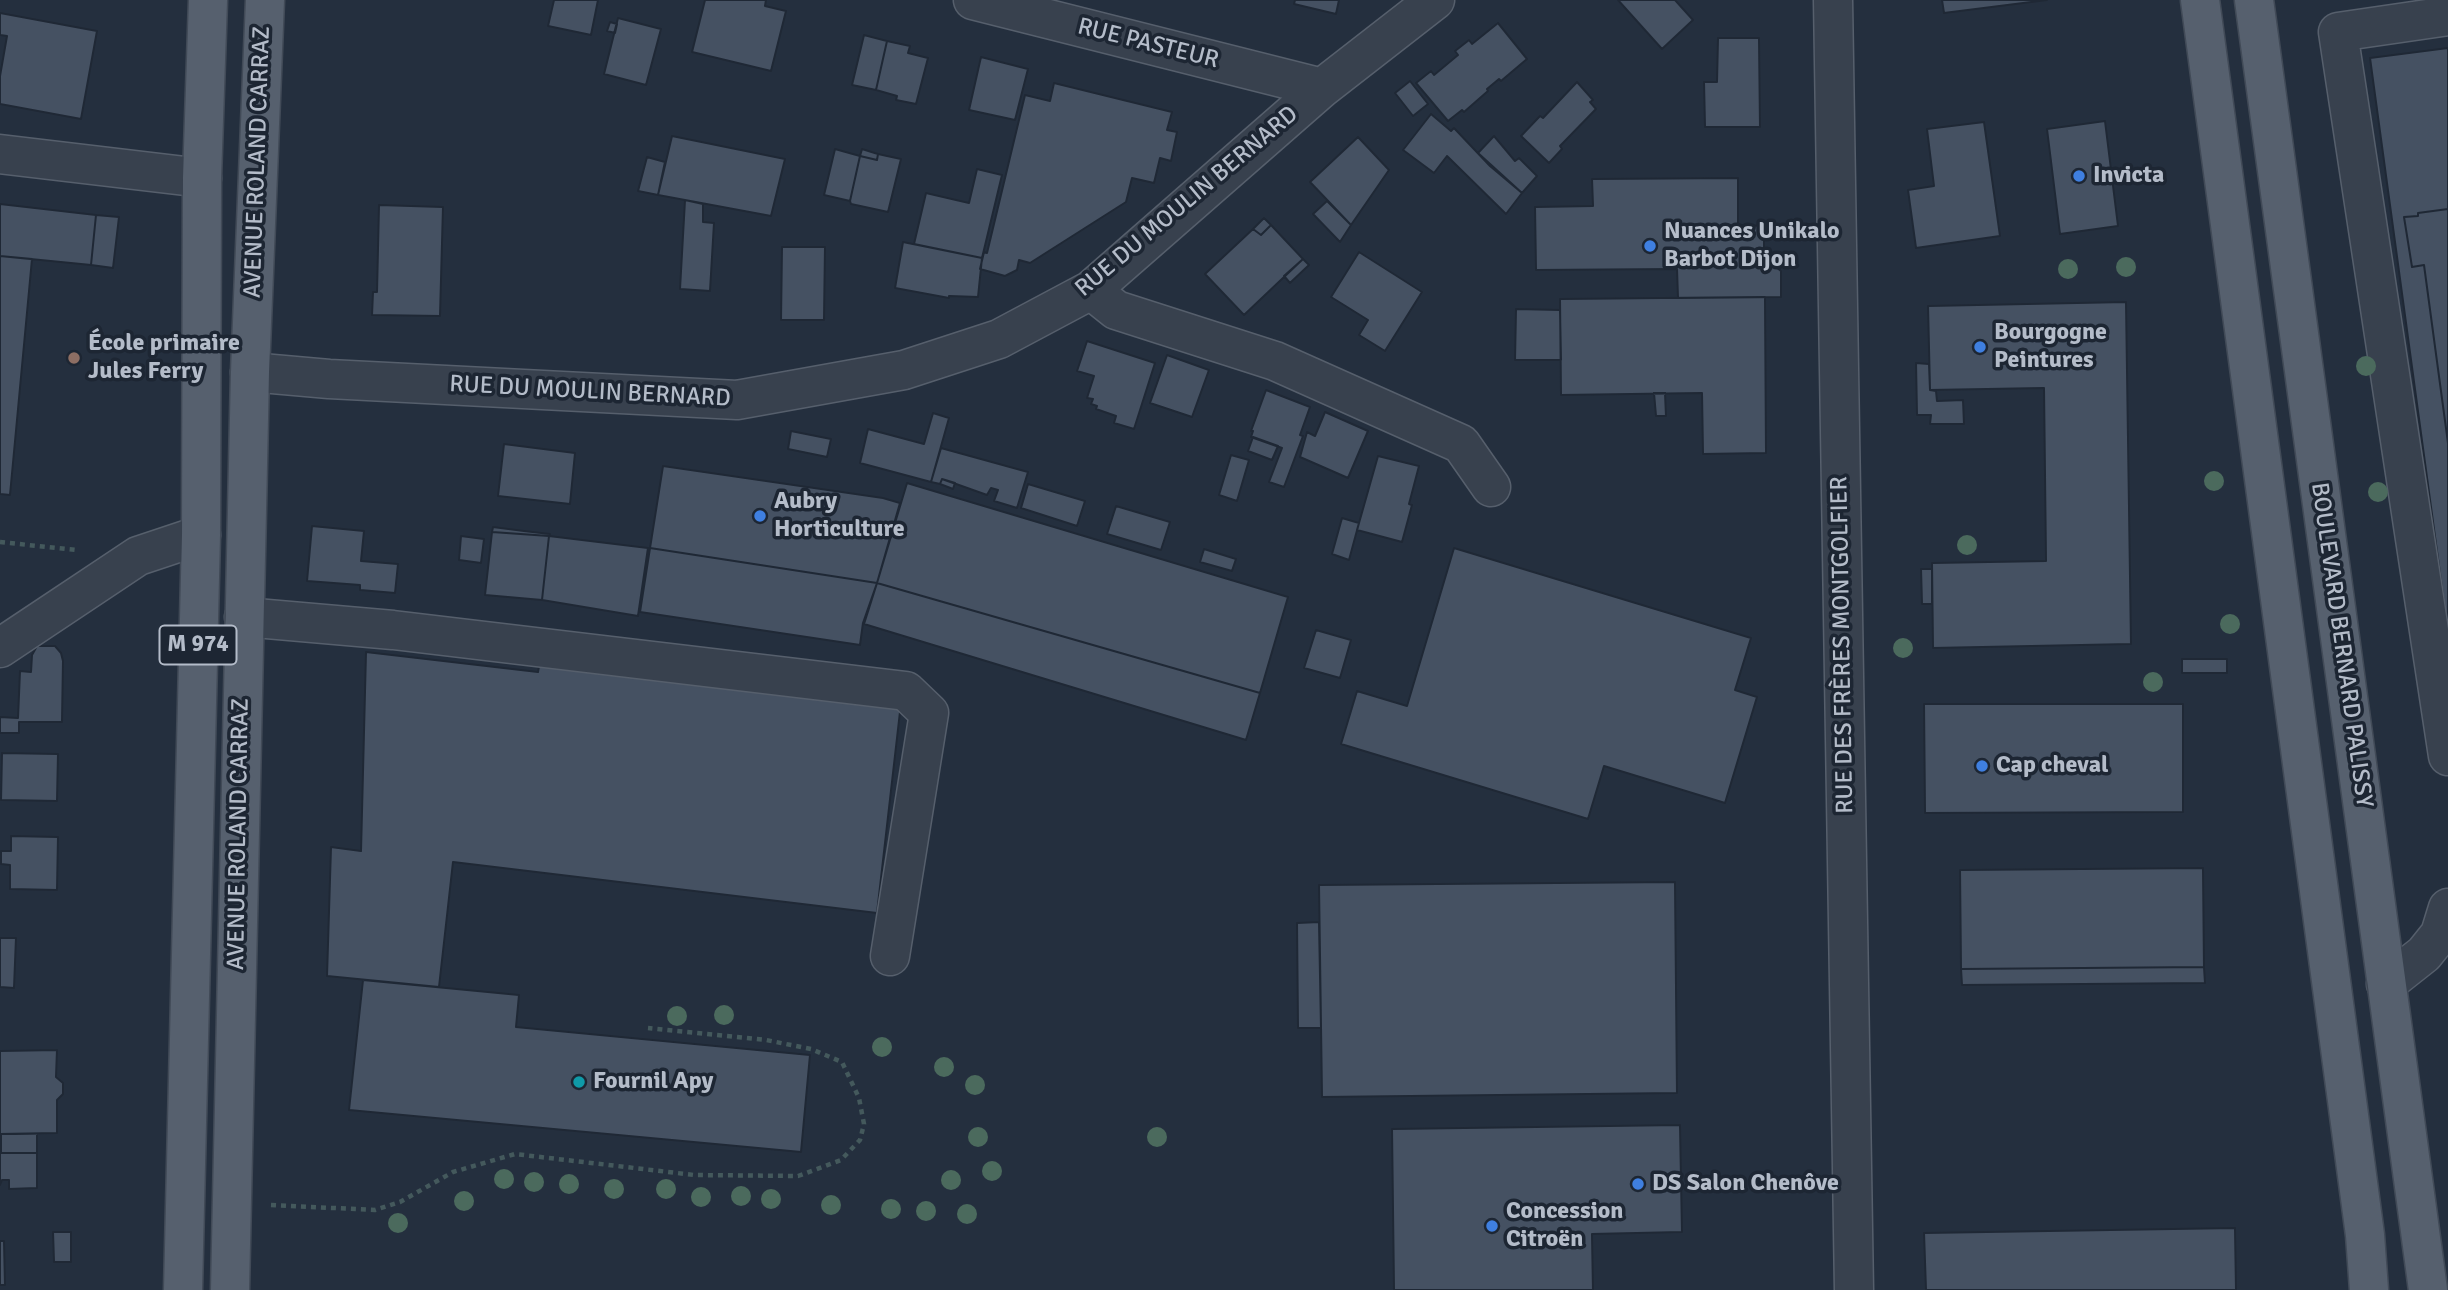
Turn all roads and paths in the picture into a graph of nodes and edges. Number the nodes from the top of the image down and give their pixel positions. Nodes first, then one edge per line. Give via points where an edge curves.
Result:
1 (208, 0) edge
2 (265, 0) edge
3 (973, 0) edge
4 (1435, 0) edge
5 (1833, 0) edge
6 (2200, 0) edge
7 (2254, 0) edge
8 (2448, 16) edge
9 (1322, 88) junction
10 (0, 155) edge
11 (202, 178) junction
12 (1091, 290) junction
13 (250, 372) junction
14 (1491, 487) dead end
15 (201, 535) junction
16 (0, 542) edge
17 (138, 556) junction
18 (244, 617) junction
19 (0, 648) edge
20 (2448, 756) edge
21 (2448, 908) edge
22 (890, 956) dead end
23 (2386, 984) junction
24 (648, 1028) dead end
25 (232, 1202) junction
26 (183, 1290) edge
27 (230, 1290) edge
28 (1853, 1290) edge
29 (2369, 1290) edge
30 (2428, 1290) edge

1 - 11 main road, AVENUE ROLAND CARRAZ / M 974
2 - 13 main road, AVENUE ROLAND CARRAZ / M 974
3 - 9 street, RUE PASTEUR
4 - 9 street, RUE DU MOULIN BERNARD
5 - 28 street, RUE DES FRÈRES MONTGOLFIER
6 - 29 main road
7 - 23 main road, BOULEVARD BERNARD PALISSY
8 - 20 street via 2338,32
9 - 12 street, RUE DU MOULIN BERNARD
10 - 11 street
11 - 15 main road, AVENUE ROLAND CARRAZ / M 974
12 - 13 street, RUE DU MOULIN BERNARD via 999,338 904,370 737,400
12 - 14 street via 1116,310 1275,361 1461,444
13 - 18 main road, AVENUE ROLAND CARRAZ / M 974
15 - 17 street
15 - 26 main road, AVENUE ROLAND CARRAZ / M 974
16 - 17 path
17 - 19 street
18 - 22 street via 393,630 906,691 929,713
18 - 25 main road, AVENUE ROLAND CARRAZ / M 974
21 - 23 street via 2440,934 2424,954
23 - 30 main road, BOULEVARD BERNARD PALISSY
24 - 25 path via 766,1040 811,1049 842,1062 859,1098 864,1124 860,1140 841,1160 798,1176 694,1175 515,1154 453,1172 400,1202 375,1210
25 - 27 main road, AVENUE ROLAND CARRAZ / M 974

